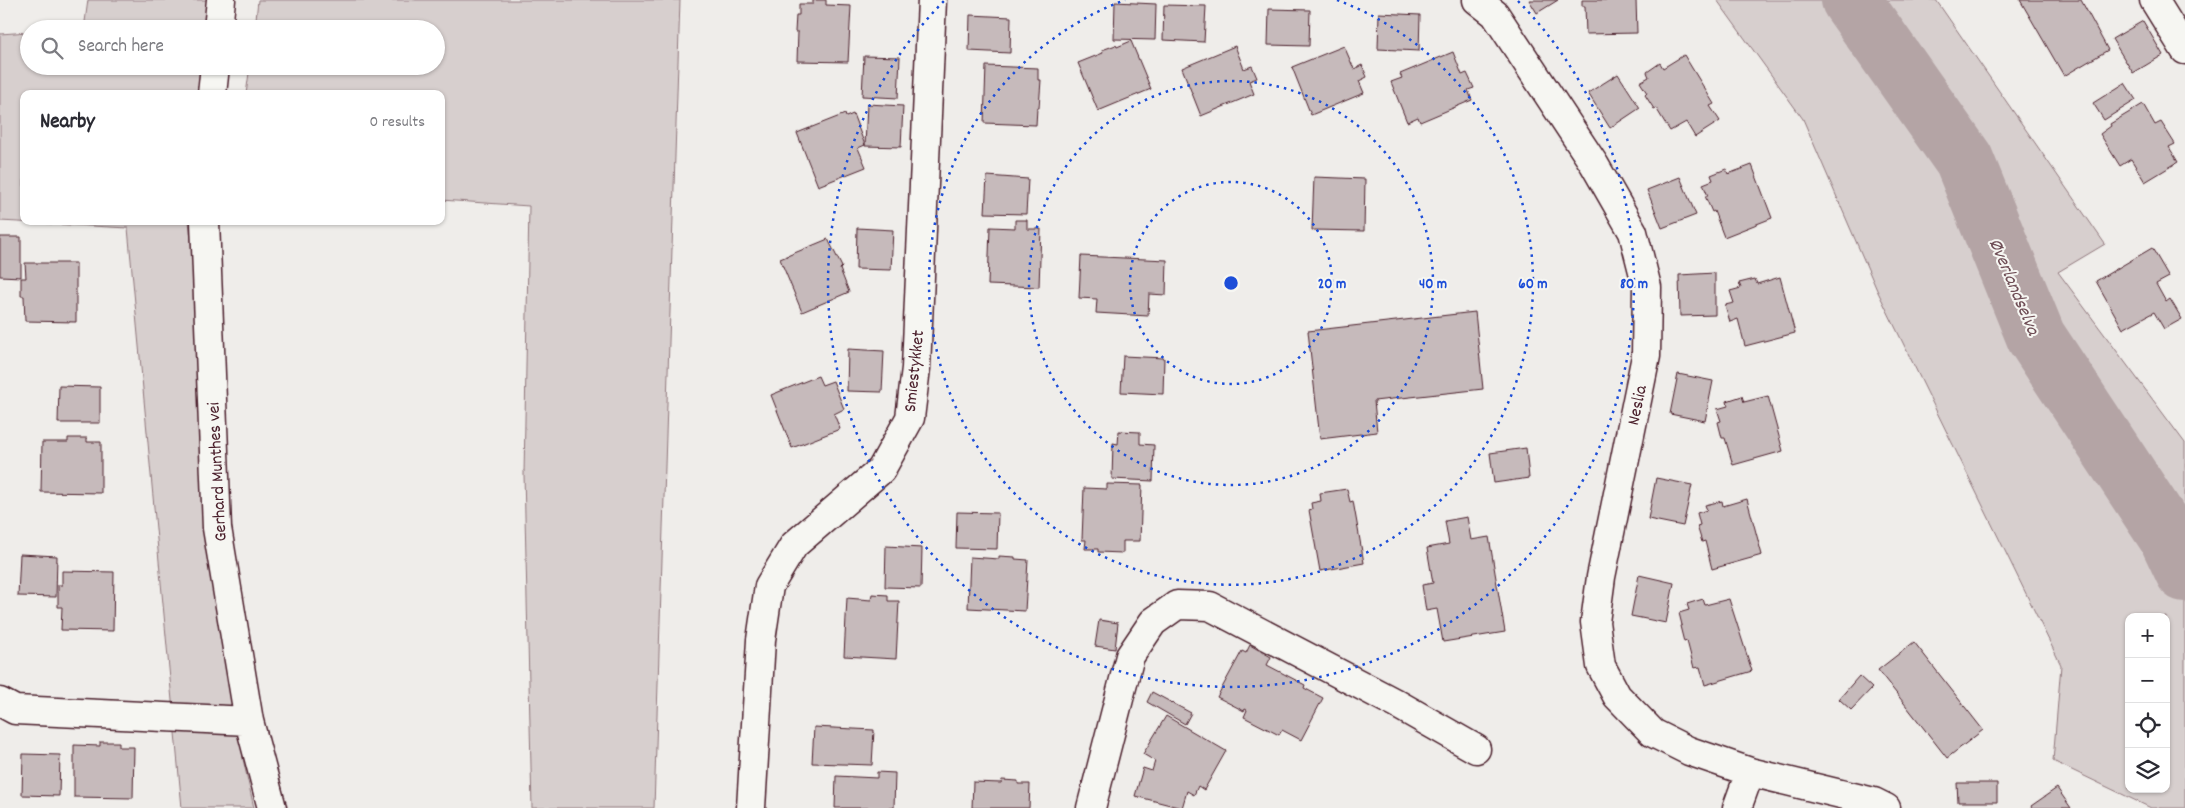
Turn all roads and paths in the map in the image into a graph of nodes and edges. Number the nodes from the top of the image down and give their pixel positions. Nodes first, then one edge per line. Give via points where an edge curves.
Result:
1 (221, 0) edge
2 (932, 0) edge
3 (1477, 0) edge
4 (2154, 0) edge
5 (219, 20) edge
6 (2185, 50) edge
7 (214, 75) edge
8 (212, 90) edge
9 (205, 225) edge
10 (0, 702) edge
11 (249, 721) junction
12 (1476, 750) dead end
13 (1750, 772) junction
14 (272, 808) edge
15 (751, 808) edge
16 (1091, 808) edge
17 (1737, 808) edge
18 (1886, 808) edge

1 - 5 street
2 - 15 street, Smiestykket via 916,368 910,418 881,470 794,545 769,586 761,640
3 - 13 street, Neslia via 1495,14 1594,164 1632,232 1647,287 1646,356 1601,577 1595,622 1601,666 1617,696 1652,733 1688,751
4 - 6 street
7 - 8 street
9 - 11 street, Gerhard Munthes vei via 217,528
10 - 11 street via 15,710
11 - 14 street, Gerhard Munthes vei
12 - 16 street via 1397,704 1210,606 1177,605 1153,622 1130,656
13 - 17 street
13 - 18 street, Neslia via 1874,802

